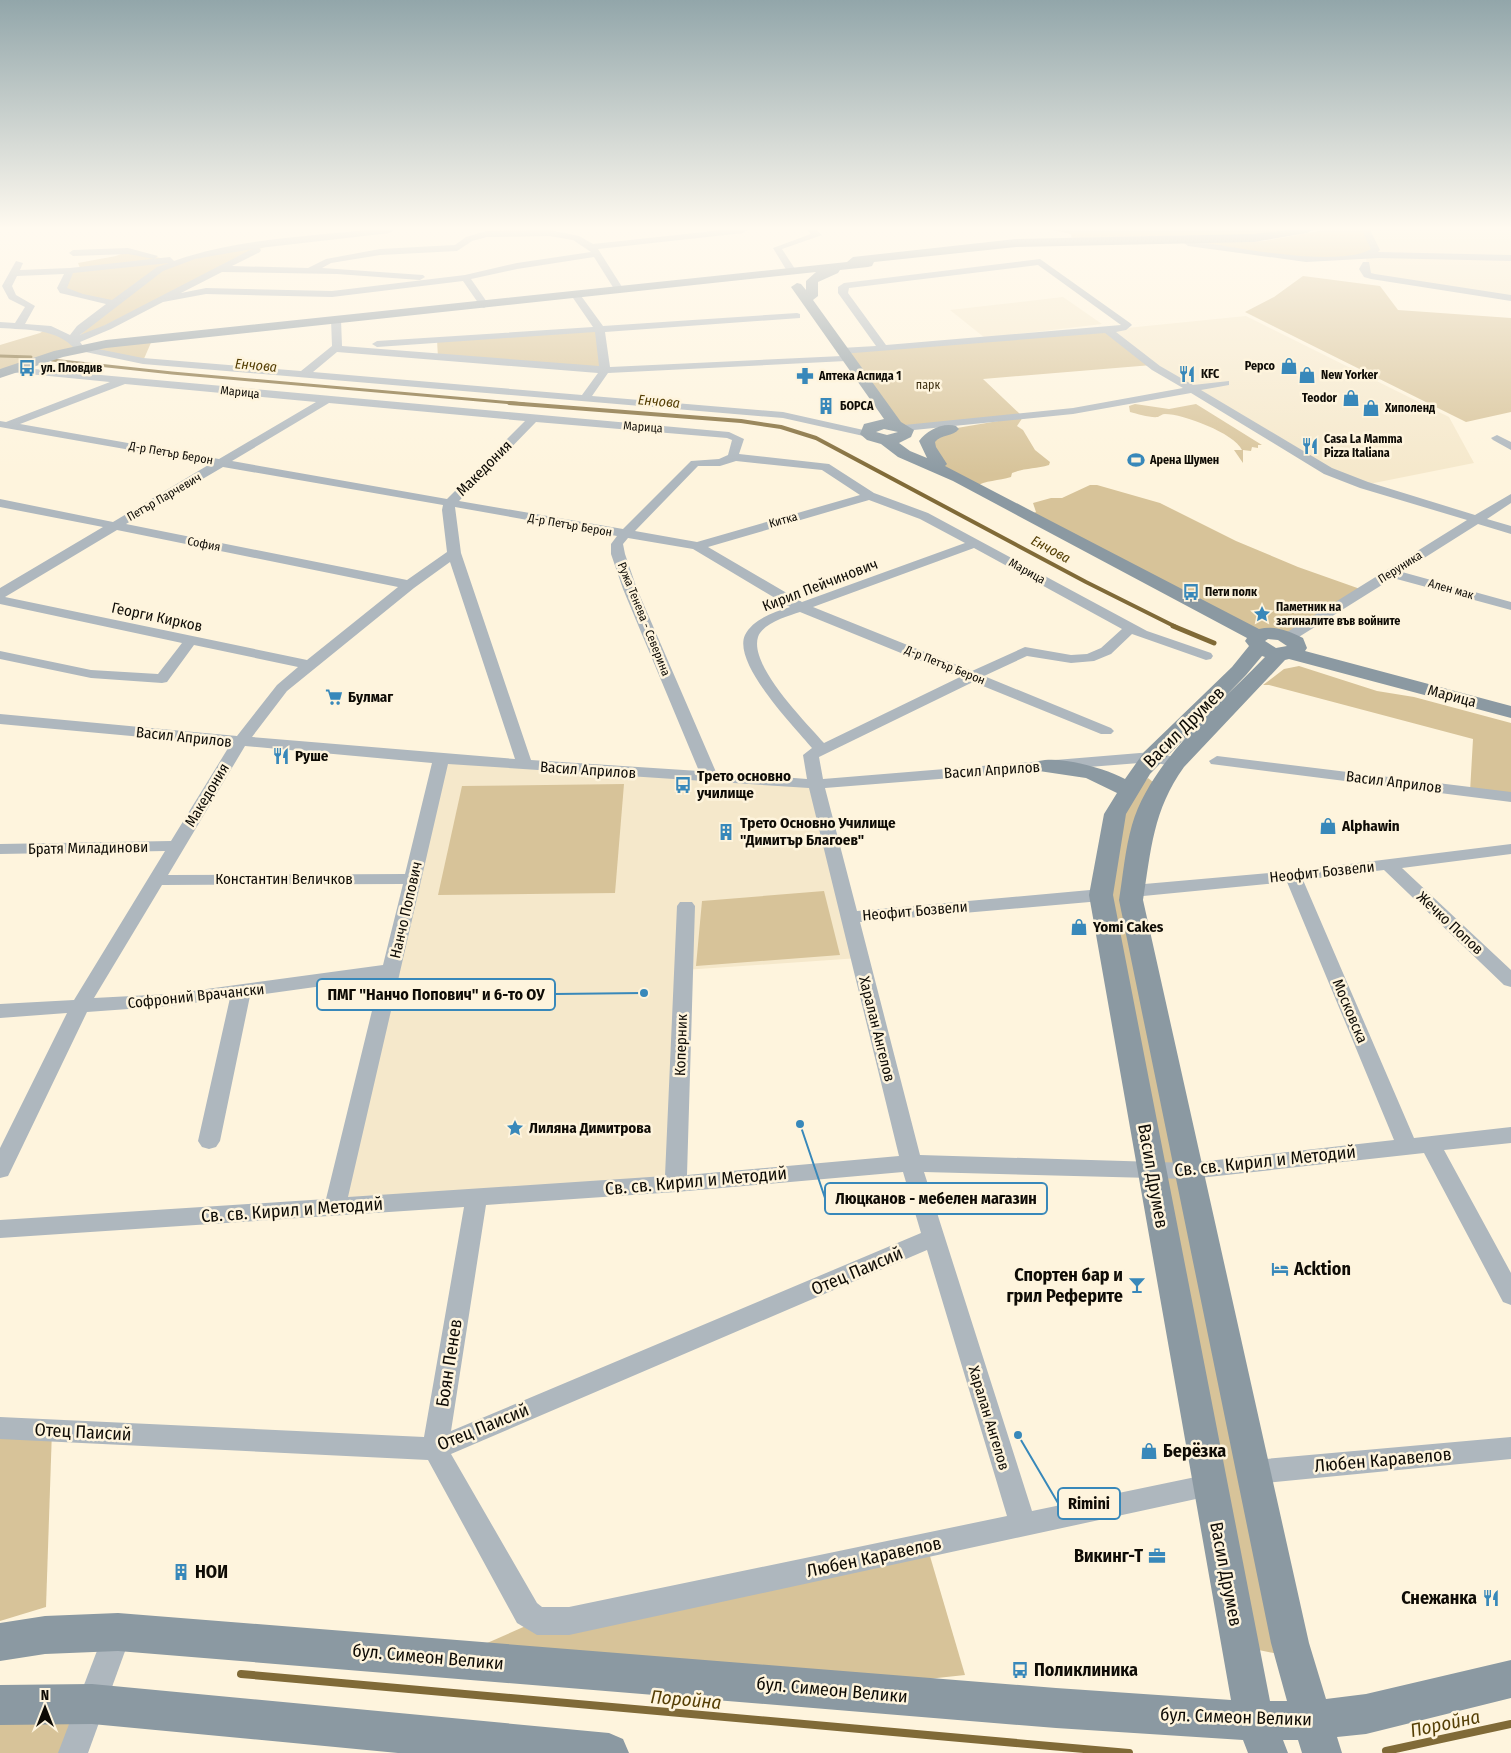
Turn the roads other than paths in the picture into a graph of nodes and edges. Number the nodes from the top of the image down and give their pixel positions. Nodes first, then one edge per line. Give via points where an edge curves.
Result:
1 (28, 312) edge
2 (103, 312) edge
3 (137, 312) edge
4 (412, 312) edge
5 (588, 312) edge
6 (817, 312) edge
7 (857, 312) edge
8 (1109, 312) edge
9 (797, 316) dead end
10 (336, 319) junction
11 (0, 325) edge
12 (18, 326) junction
13 (599, 328) junction
14 (1107, 330) junction
15 (77, 344) junction
16 (336, 348) junction
17 (883, 348) junction
18 (842, 355) junction
19 (8, 370) edge
20 (605, 370) junction
21 (302, 375) junction
22 (126, 380) junction
23 (1229, 385) dead end
24 (1194, 391) junction
25 (585, 398) junction
26 (327, 400) junction
27 (1023, 417) junction
28 (533, 419) junction
29 (2, 426) edge
30 (870, 429) junction
31 (951, 429) junction
32 (902, 431) junction
33 (1497, 438) dead end
34 (886, 440) junction
35 (1511, 447) edge
36 (735, 457) junction
37 (225, 462) junction
38 (939, 464) junction
39 (958, 478) junction
40 (870, 496) junction
41 (1511, 498) edge
42 (0, 503) edge
43 (450, 503) junction
44 (1476, 520) junction
45 (114, 526) junction
46 (1511, 530) edge
47 (624, 534) junction
48 (977, 543) junction
49 (697, 546) junction
50 (454, 553) junction
51 (1391, 573) junction
52 (408, 585) junction
53 (0, 594) edge
54 (0, 600) edge
55 (800, 606) junction
56 (1511, 606) edge
57 (1131, 628) junction
58 (190, 641) junction
59 (1279, 646) junction
60 (0, 655) edge
61 (1206, 656) dead end
62 (308, 665) junction
63 (974, 676) junction
64 (1511, 712) edge
65 (0, 719) edge
66 (1106, 731) dead end
67 (239, 742) junction
68 (822, 750) junction
69 (441, 759) junction
70 (1164, 759) junction
71 (1217, 761) dead end
72 (525, 766) junction
73 (1047, 766) junction
74 (710, 778) junction
75 (816, 784) junction
76 (1129, 791) junction
77 (1511, 797) edge
78 (176, 846) junction
79 (0, 849) edge
80 (1511, 849) edge
81 (1389, 865) junction
82 (1293, 876) junction
83 (413, 878) junction
84 (154, 880) junction
85 (1133, 891) junction
86 (1101, 895) junction
87 (686, 906) dead end
88 (849, 917) junction
89 (392, 970) junction
90 (1511, 980) edge
91 (241, 992) junction
92 (79, 1008) junction
93 (0, 1011) edge
94 (1511, 1135) edge
95 (209, 1141) dead end
96 (1430, 1144) junction
97 (1407, 1146) junction
98 (911, 1163) junction
99 (0, 1170) edge
100 (1190, 1171) junction
101 (1152, 1172) junction
102 (676, 1184) junction
103 (476, 1198) junction
104 (335, 1207) junction
105 (0, 1230) edge
106 (933, 1238) junction
107 (1511, 1295) edge
108 (0, 1428) edge
109 (1511, 1448) edge
110 (434, 1449) junction
111 (1254, 1472) junction
112 (1210, 1486) junction
113 (1023, 1526) junction
114 (118, 1632) junction
115 (0, 1642) edge
116 (1511, 1679) edge
117 (92, 1704) junction
118 (0, 1705) edge
119 (1262, 1737) edge
120 (1317, 1737) edge
121 (597, 1752) edge
122 (73, 1753) edge

1 - 12 street
2 - 15 street via 74,334
3 - 15 street
4 - 10 main road
5 - 13 street
6 - 18 main road
7 - 17 street
8 - 14 street via 1127,325
9 - 13 street
10 - 15 main road
10 - 16 street
11 - 12 street, Марица
12 - 15 street, Марица via 48,328
13 - 16 street
13 - 20 street
14 - 17 street
14 - 24 street via 1147,362
15 - 19 main road
15 - 21 street, Марица via 142,361
16 - 20 street
16 - 21 street
17 - 18 street
18 - 20 street
18 - 30 main road via 873,412
18 - 32 main road via 849,357
19 - 22 street, Марица
20 - 25 street
21 - 25 street, Марица
22 - 26 street, Марица
22 - 29 street
23 - 24 street
24 - 27 street
24 - 44 street via 1328,471
25 - 30 street, Марица via 783,415
26 - 28 street, Марица
26 - 37 street, Петър Парчевич
27 - 31 street
27 - 32 street
28 - 36 street, Марица via 729,435 738,439
28 - 43 street, Македония
29 - 37 street, Д-р Петър Берон
30 - 32 main road
30 - 34 main road
31 - 32 street
31 - 38 main road via 933,434 927,441
32 - 34 main road
32 - 38 main road
33 - 35 street
34 - 39 main road via 912,458
36 - 40 street, Марица via 825,467
36 - 47 street via 720,462 696,463
37 - 43 street, Д-р Петър Берон
37 - 45 street, Петър Парчевич
38 - 39 main road
39 - 59 main road
40 - 48 street, Марица via 924,516
40 - 49 street, Китка
41 - 44 street, Перуника
42 - 45 street, София
43 - 47 street, Д-р Петър Берон
43 - 50 street, Македония via 448,510
44 - 46 street
44 - 51 street, Перуника
45 - 52 street, София
45 - 53 street, Петър Парчевич
47 - 49 street, Д-р Петър Берон
47 - 74 street, Ружа Тенева - Северина via 617,544 618,554 630,589
48 - 55 street, Кирил Пейчинович
48 - 57 street, Марица
49 - 55 street, Д-р Петър Берон
50 - 52 street, Македония
50 - 72 street
51 - 56 street, Ален мак
51 - 59 street, Перуника
52 - 62 street, Македония
54 - 58 street, Георги Кирков
55 - 63 street, Д-р Петър Берон
55 - 68 street, Кирил Пейчинович via 762,624 751,638 751,653 758,670 777,696
57 - 61 street, Марица
57 - 63 street via 1106,651 1089,658 1071,659 1024,651
58 - 60 street via 162,679 91,674
58 - 62 street, Георги Кирков
59 - 64 main road, Марица
59 - 70 main road, Васил Друмев via 1240,671
62 - 67 street, Македония via 282,688
63 - 66 street, Д-р Петър Берон
63 - 68 street
65 - 67 street, Васил Априлов
67 - 69 street, Васил Априлов
67 - 78 street, Македония
68 - 75 street, Харалан Ангелов via 812,755
69 - 72 street, Васил Априлов
69 - 83 street, Нанчо Попович
70 - 73 street, Васил Априлов
70 - 76 main road, Васил Друмев
70 - 85 main road, Васил Друмев via 1161,783 1142,825
71 - 77 street, Васил Априлов
72 - 74 street, Васил Априлов
73 - 75 street, Васил Априлов
73 - 76 main road via 1100,774
74 - 75 street, Васил Априлов
75 - 88 street, Харалан Ангелов
76 - 86 main road, Васил Друмев via 1114,814
78 - 79 street, Братя Миладинови
78 - 84 street, Македония
80 - 81 street, Неофит Бозвели
81 - 82 street, Неофит Бозвели
81 - 90 street, Жечко Попов
82 - 85 street, Неофит Бозвели
82 - 97 street, Московска
83 - 84 street, Константин Величков
83 - 89 street, Нанчо Попович
84 - 92 street, Македония
85 - 100 main road, Васил Друмев via 1131,900
86 - 88 street, Неофит Бозвели
86 - 101 main road, Васил Друмев
87 - 102 street, Коперник
88 - 98 street, Харалан Ангелов
89 - 91 street, Софроний Врачански
89 - 104 street, Нанчо Попович
91 - 92 street, Софроний Врачански
91 - 95 street
92 - 93 street, Софроний Врачански
92 - 99 street, Македония
94 - 96 street, Св. св. Кирил и Методий
96 - 97 street, Св. св. Кирил и Методий
96 - 107 street
97 - 100 street, Св. св. Кирил и Методий
98 - 101 street, Св. св. Кирил и Методий
98 - 102 street, Св. св. Кирил и Методий
98 - 106 street, Харалан Ангелов
100 - 101 street, Св. св. Кирил и Методий
100 - 111 main road, Васил Друмев
101 - 112 main road, Васил Друмев
102 - 103 street, Св. св. Кирил и Методий
103 - 104 street, Св. св. Кирил и Методий
103 - 110 street, Боян Пенев
104 - 105 street, Св. св. Кирил и Методий
106 - 110 street, Отец Паисий
106 - 113 street, Харалан Ангелов
108 - 110 street, Отец Паисий
109 - 111 street, Любен Каравелов
110 - 113 street, Любен Каравелов via 527,1614 537,1621 569,1621
111 - 120 main road, Васил Друмев via 1290,1643
112 - 113 street, Любен Каравелов
112 - 119 main road, Васил Друмев
114 - 115 main road, бул. Симеон Велики via 45,1635
114 - 117 street
114 - 119 main road, бул. Симеон Велики via 1056,1708
116 - 120 main road, бул. Симеон Велики via 1366,1714
117 - 118 main road
117 - 121 main road
117 - 122 street
119 - 120 main road, бул. Симеон Велики

